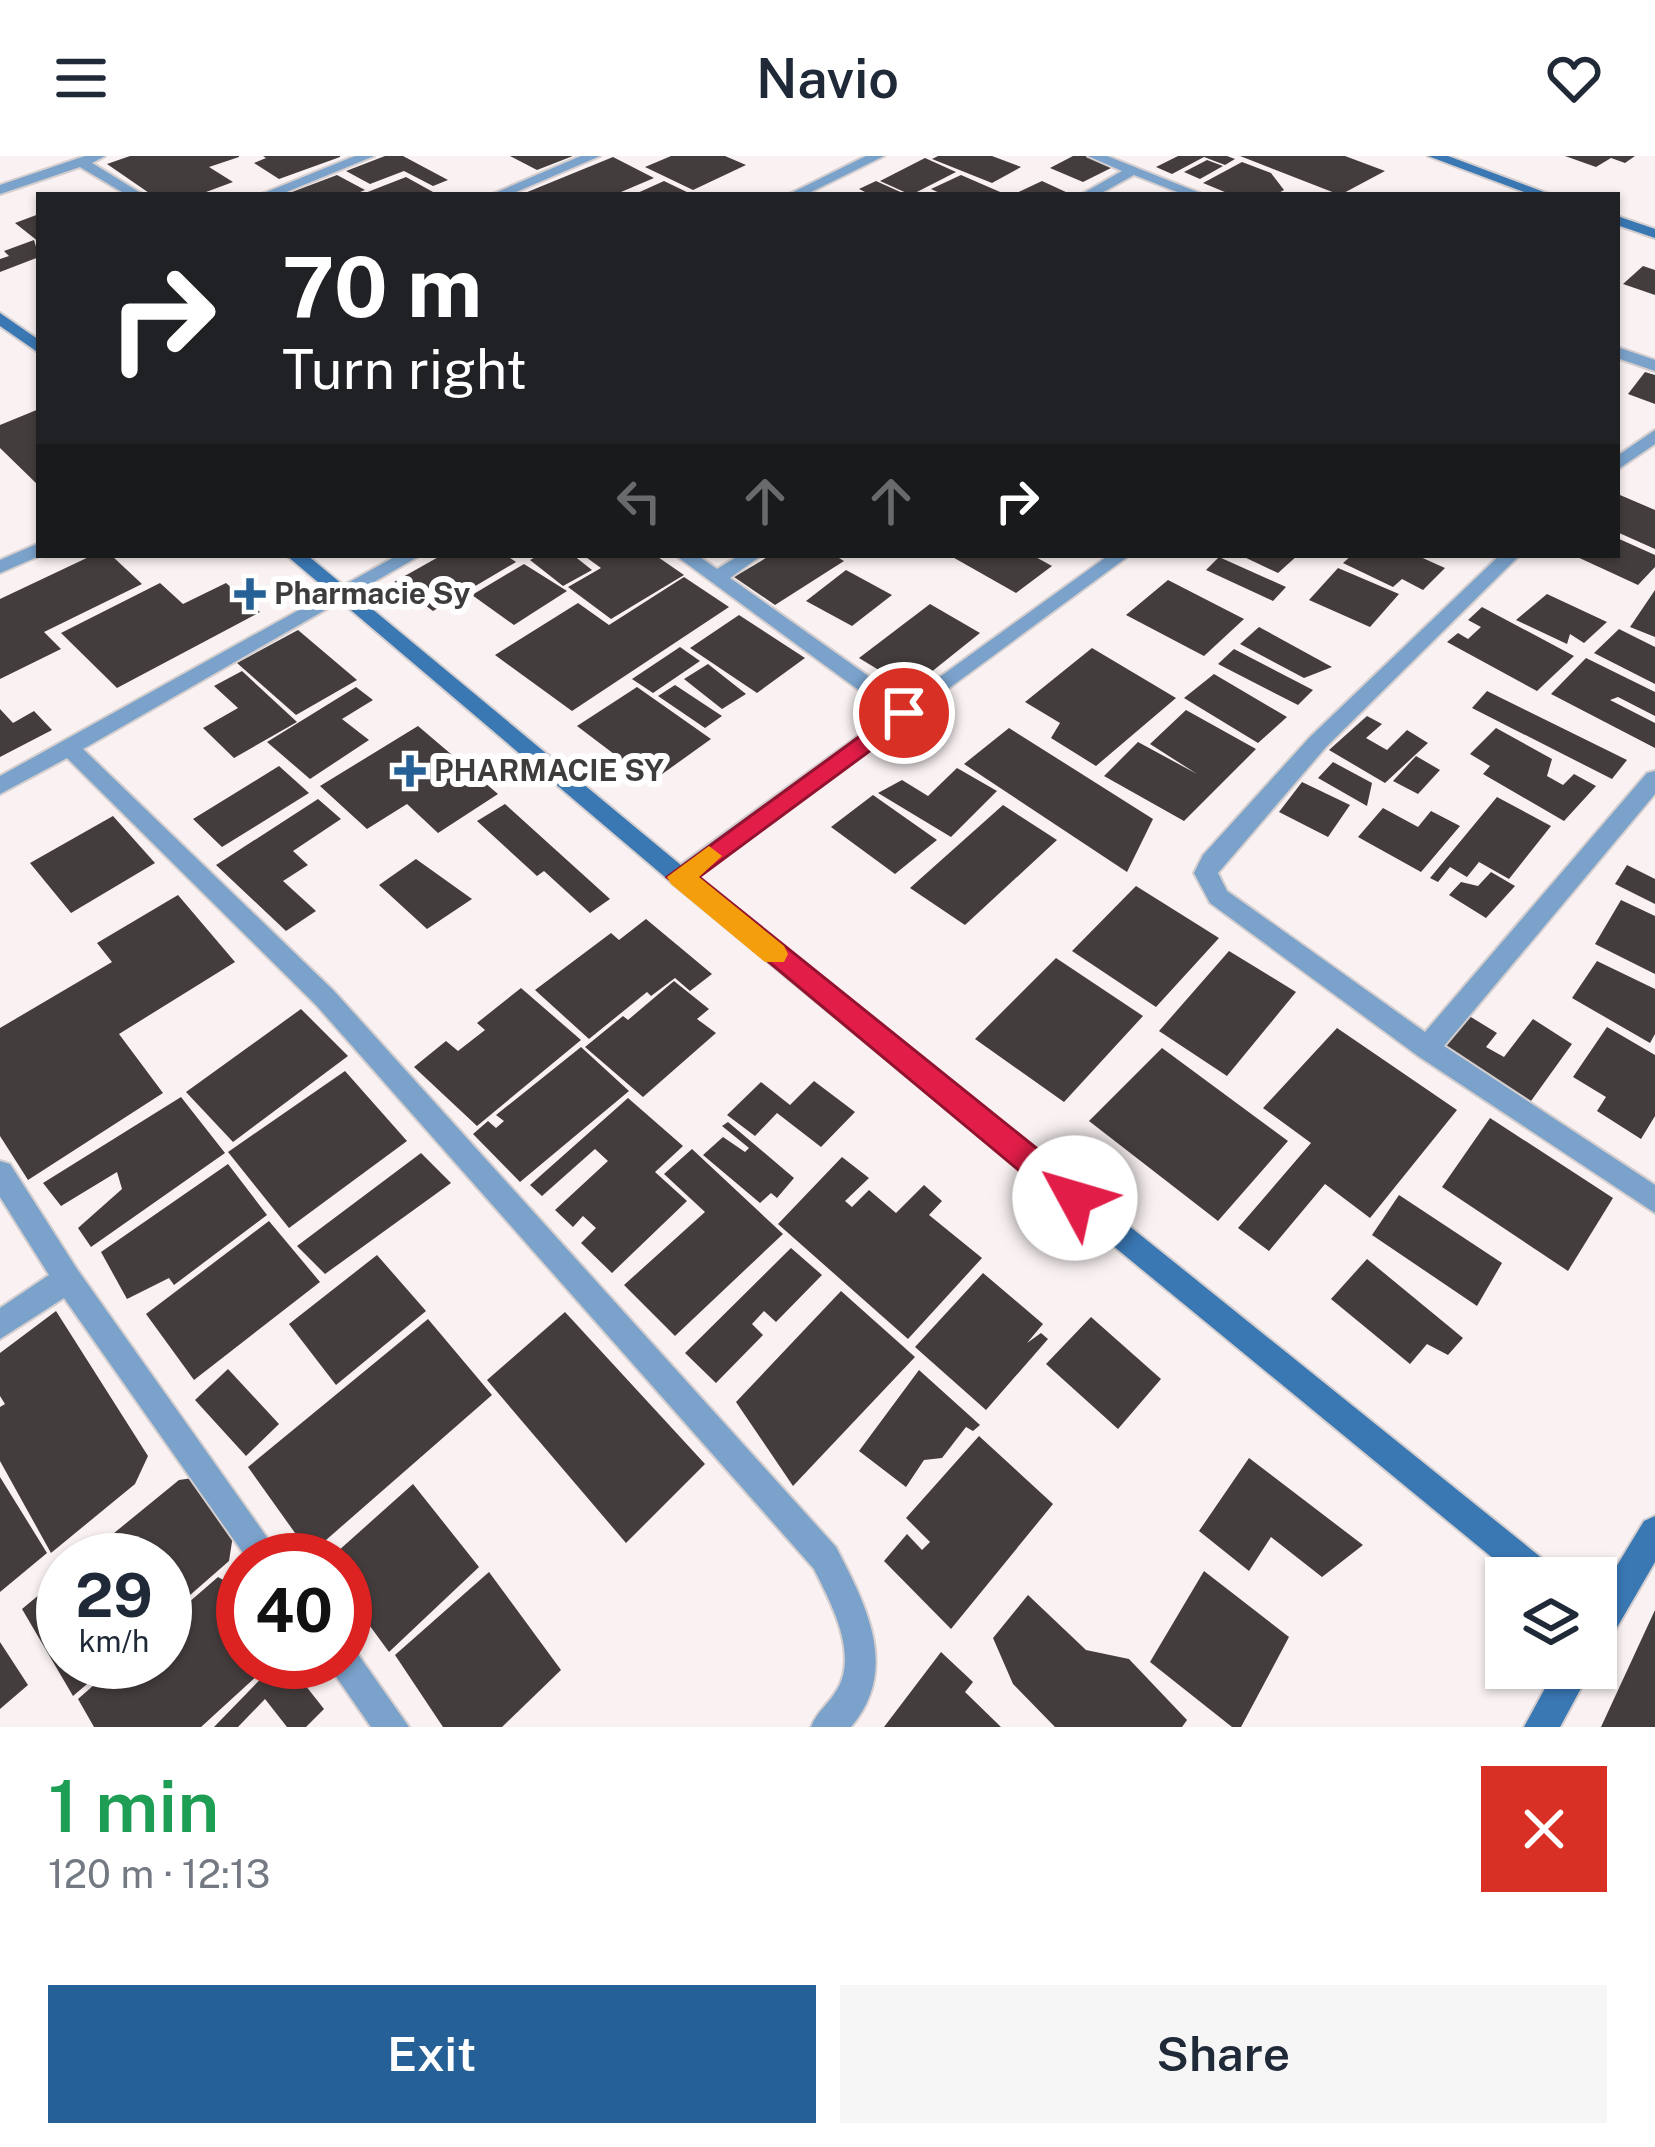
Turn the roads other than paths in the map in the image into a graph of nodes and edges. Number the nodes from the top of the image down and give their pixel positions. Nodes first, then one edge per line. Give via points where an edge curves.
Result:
1 (98, 156) edge
2 (367, 156) edge
3 (593, 156) edge
4 (877, 156) edge
5 (1095, 156) edge
6 (1435, 156) edge
7 (81, 162) junction
8 (1132, 171) junction
9 (0, 190) edge
10 (132, 192) edge
11 (274, 192) edge
12 (503, 192) edge
13 (800, 192) edge
14 (1093, 192) edge
15 (1190, 192) edge
16 (1537, 192) edge
17 (1620, 221) edge
18 (1655, 234) edge
19 (0, 317) edge
20 (36, 346) edge
21 (1620, 353) edge
22 (1655, 366) edge
23 (1655, 435) edge
24 (1620, 463) edge
25 (36, 550) edge
26 (299, 558) edge
27 (406, 558) edge
28 (688, 558) edge
29 (749, 558) edge
30 (1117, 558) edge
31 (1508, 558) edge
32 (0, 567) edge
33 (716, 578) junction
34 (339, 592) junction
35 (904, 713) junction
36 (68, 746) junction
37 (1655, 779) edge
38 (0, 786) edge
39 (680, 877) junction
40 (1427, 1048) junction
41 (0, 1173) edge
42 (1655, 1200) edge
43 (67, 1279) junction
44 (0, 1325) edge
45 (1655, 1532) edge
46 (248, 1533) edge
47 (1516, 1557) edge
48 (1617, 1594) edge
49 (364, 1689) edge
50 (1563, 1689) edge
51 (392, 1727) edge
52 (828, 1727) edge
53 (1540, 1727) edge

1 - 7 street
2 - 11 street
3 - 12 street
4 - 13 street
5 - 8 street
6 - 16 street
7 - 9 street
7 - 10 street
8 - 14 street
8 - 15 street
17 - 18 street
19 - 20 street
21 - 22 street
23 - 24 street
25 - 32 street
26 - 34 street
27 - 34 street
28 - 33 street
29 - 33 street
30 - 35 street
31 - 40 street via 1318,742 1206,873 1218,898
33 - 35 street
34 - 36 street
34 - 39 street
35 - 39 street
36 - 38 street
36 - 52 street via 325,998 825,1558 859,1646 856,1690
37 - 40 street
39 - 47 street
40 - 42 street
41 - 43 street
43 - 44 street
43 - 46 street
45 - 48 street
49 - 51 street
50 - 53 street

